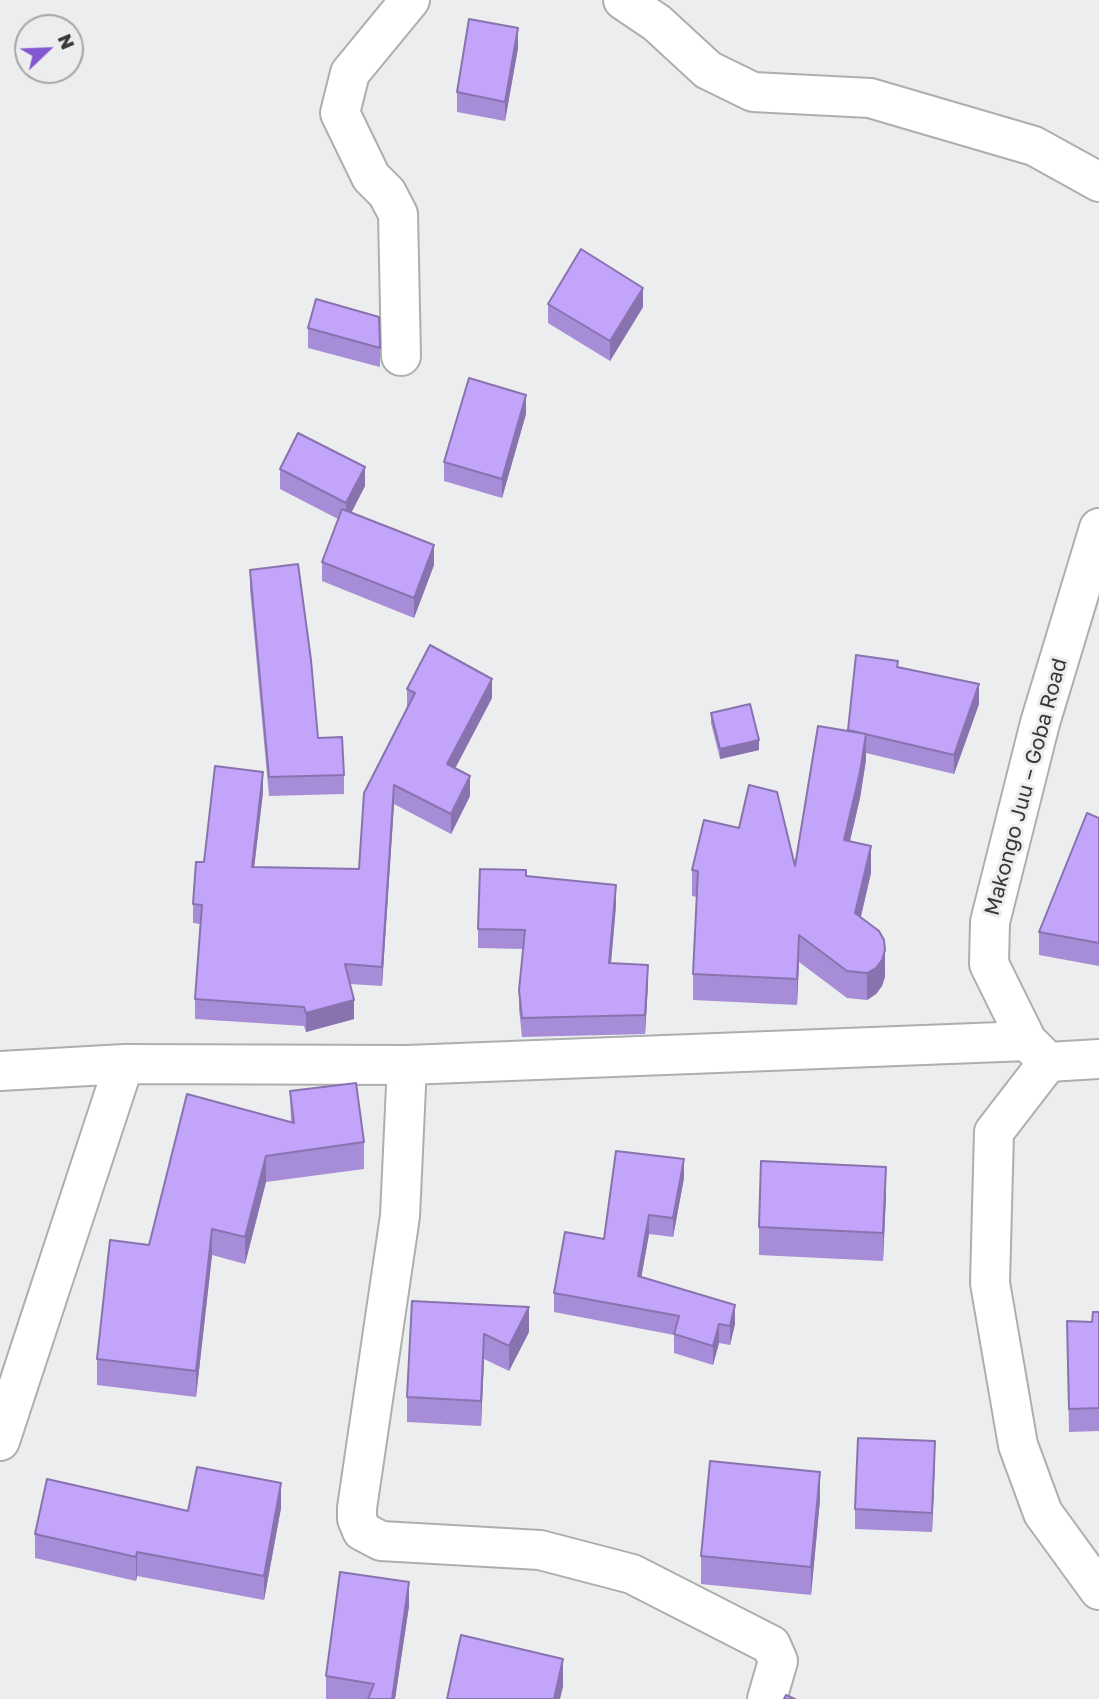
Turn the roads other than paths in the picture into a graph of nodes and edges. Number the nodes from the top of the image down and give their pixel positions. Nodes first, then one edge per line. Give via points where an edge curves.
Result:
1 (410, 0) edge
2 (623, 0) edge
3 (1099, 182) edge
4 (401, 356) dead end
5 (1099, 528) edge
6 (1037, 1052) junction
7 (1099, 1059) edge
8 (124, 1064) junction
9 (407, 1065) junction
10 (0, 1070) edge
11 (0, 1441) edge
12 (1099, 1590) edge
13 (767, 1699) edge

1 - 4 street via 350,73 340,113 371,177 398,214
2 - 3 street via 657,23 708,70 753,92 870,98 1034,146
5 - 6 street, Makongo Juu – Goba Road via 1040,723 990,922 989,964
6 - 7 street
6 - 9 street
6 - 12 street via 994,1132 990,1283 1018,1445 1043,1513
8 - 9 street
8 - 10 street
8 - 11 street
9 - 13 street via 400,1216 357,1508 362,1531 381,1541 540,1550 632,1574 771,1645 778,1661

